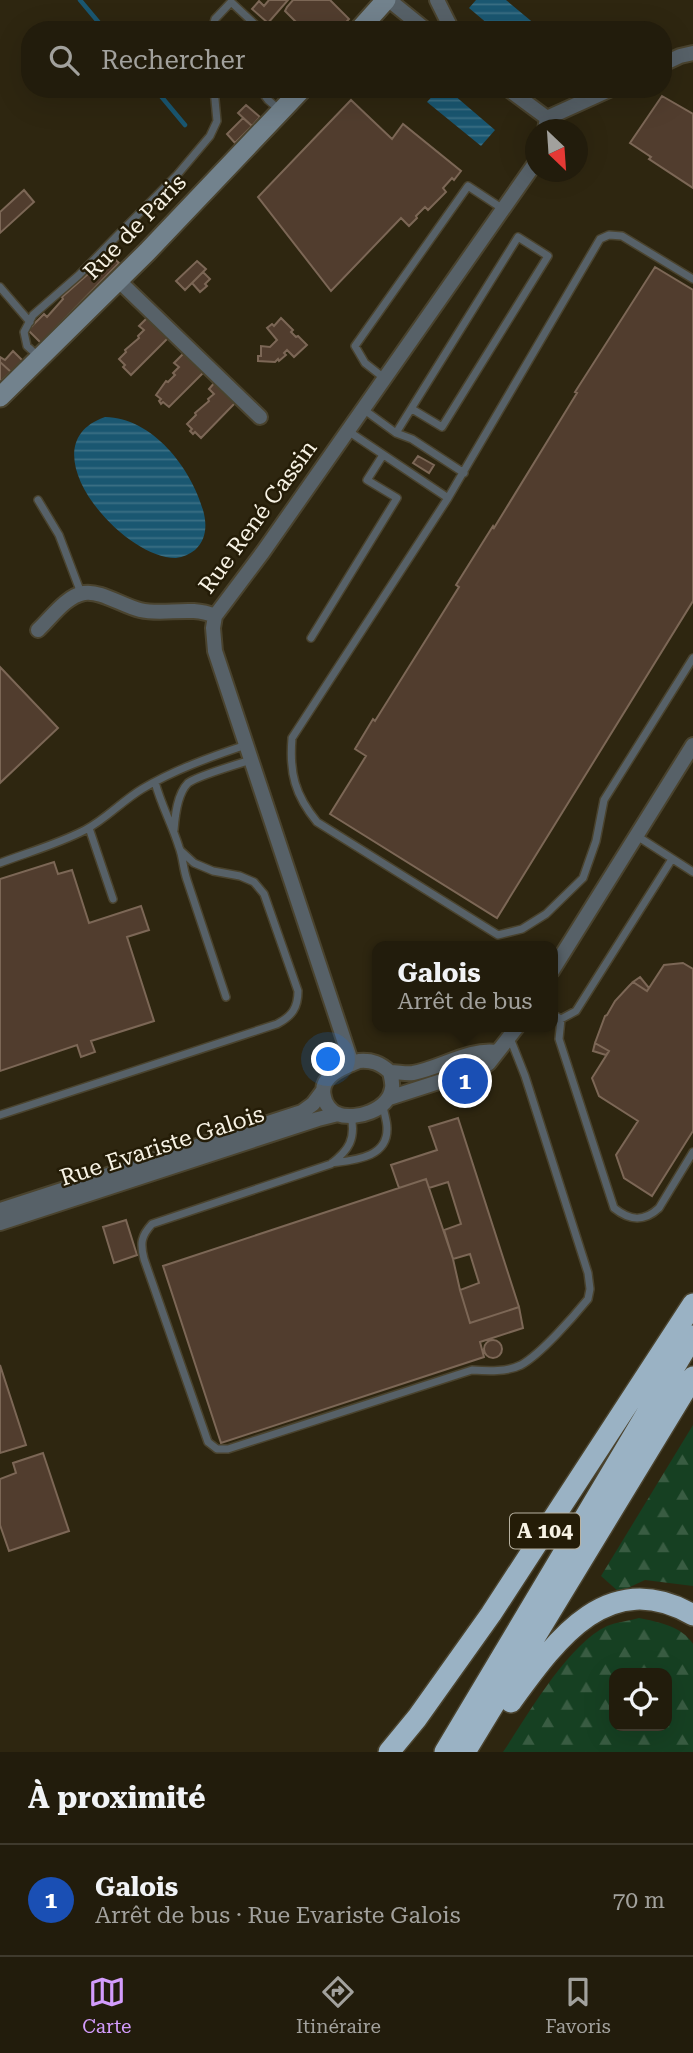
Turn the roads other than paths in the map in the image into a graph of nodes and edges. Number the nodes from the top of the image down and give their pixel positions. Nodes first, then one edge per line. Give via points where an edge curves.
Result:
1 (387, 0) edge
2 (437, 0) edge
3 (214, 21) edge
4 (251, 21) edge
5 (367, 21) edge
6 (414, 21) edge
7 (448, 21) edge
8 (693, 53) edge
9 (672, 60) edge
10 (215, 98) edge
11 (267, 98) edge
12 (293, 98) edge
13 (518, 98) edge
14 (594, 98) edge
15 (281, 111) junction
16 (541, 119) edge
17 (555, 119) edge
18 (525, 178) edge
19 (503, 209) junction
20 (118, 279) junction
21 (693, 279) edge
22 (0, 287) edge
23 (30, 322) junction
24 (40, 358) junction
25 (385, 378) junction
26 (0, 397) edge
27 (412, 408) junction
28 (363, 409) junction
29 (260, 416) dead end
30 (348, 430) junction
31 (397, 433) junction
32 (383, 455) junction
33 (464, 473) junction
34 (448, 498) junction
35 (38, 500) dead end
36 (81, 593) junction
37 (215, 615) junction
38 (38, 630) dead end
39 (311, 638) dead end
40 (693, 658) edge
41 (246, 745) junction
42 (693, 746) edge
43 (251, 760) junction
44 (155, 782) junction
45 (89, 828) junction
46 (174, 831) junction
47 (637, 836) junction
48 (181, 851) junction
49 (672, 859) junction
50 (0, 863) edge
51 (693, 872) edge
52 (113, 899) dead end
53 (558, 961) edge
54 (226, 997) dead end
55 (558, 1017) edge
56 (561, 1019) junction
57 (513, 1032) edge
58 (497, 1052) junction
59 (352, 1064) junction
60 (390, 1072) junction
61 (322, 1092) junction
62 (386, 1101) junction
63 (0, 1115) edge
64 (344, 1115) junction
65 (693, 1152) edge
66 (331, 1164) junction
67 (0, 1210) edge
68 (0, 1223) edge
69 (693, 1304) edge
70 (693, 1336) edge
71 (693, 1377) edge
72 (693, 1615) edge
73 (389, 1752) edge
74 (444, 1752) edge
75 (468, 1752) edge

1 - 5 street
1 - 6 street
2 - 7 street
3 - 4 lane via 231,2
8 - 9 street
10 - 23 lane via 217,121 210,136
11 - 15 lane
12 - 15 street, Rue de Paris
13 - 16 street
14 - 17 street
15 - 20 street, Rue de Paris
18 - 19 street, Rue René Cassin
19 - 25 street, Rue René Cassin
19 - 25 lane via 468,186 355,346 365,363
20 - 24 street, Rue de Paris
20 - 29 street
21 - 33 lane via 622,236 600,239
22 - 23 lane
23 - 24 lane via 24,332 27,346
24 - 26 street, Rue de Paris
25 - 28 street, Rue René Cassin
27 - 27 lane via 518,237 548,256 442,426
27 - 31 lane
28 - 30 street, Rue René Cassin
28 - 31 lane
30 - 32 lane
30 - 37 street, Rue René Cassin
31 - 33 lane
32 - 34 lane
32 - 39 lane via 367,480 397,498
33 - 34 lane
34 - 40 lane via 292,738 290,762 296,785 317,822 498,934 523,929 583,878 604,800
35 - 36 lane via 60,535
36 - 37 street via 96,593 142,610 196,610
36 - 38 street
37 - 41 street, Rue René Cassin via 215,651
41 - 43 street, Rue René Cassin
41 - 44 lane
42 - 47 street
43 - 46 lane via 188,783 175,807
43 - 59 street, Rue René Cassin
44 - 45 lane
44 - 46 lane
45 - 50 lane
45 - 52 lane
46 - 48 lane
47 - 49 lane
47 - 53 street
48 - 54 lane
48 - 63 lane via 194,863 254,882 264,894 298,990 295,1010 277,1024
49 - 51 lane
49 - 56 lane via 576,1010
55 - 56 lane
56 - 65 lane via 559,1039 614,1208 637,1219 653,1213
57 - 58 street
57 - 66 lane via 588,1273 588,1299 520,1365 472,1370 217,1449 208,1442 144,1259 140,1244 144,1233 152,1224
58 - 60 street via 485,1051 422,1071
58 - 62 street, Rue Evariste Galois via 482,1068
59 - 60 street via 369,1060
59 - 61 street, Rue Evariste Galois via 331,1074
60 - 62 street via 392,1090
61 - 64 street via 330,1109
61 - 67 street, Rue Evariste Galois via 302,1112
62 - 64 street, Rue Evariste Galois via 373,1111
62 - 66 lane via 386,1139 379,1150
64 - 66 lane via 354,1130 352,1138
64 - 68 street, Rue Evariste Galois via 305,1123
69 - 73 highway, A 104 via 491,1614
70 - 74 highway
71 - 75 highway
72 - 75 highway via 658,1600 629,1598 594,1613 540,1661 483,1744

